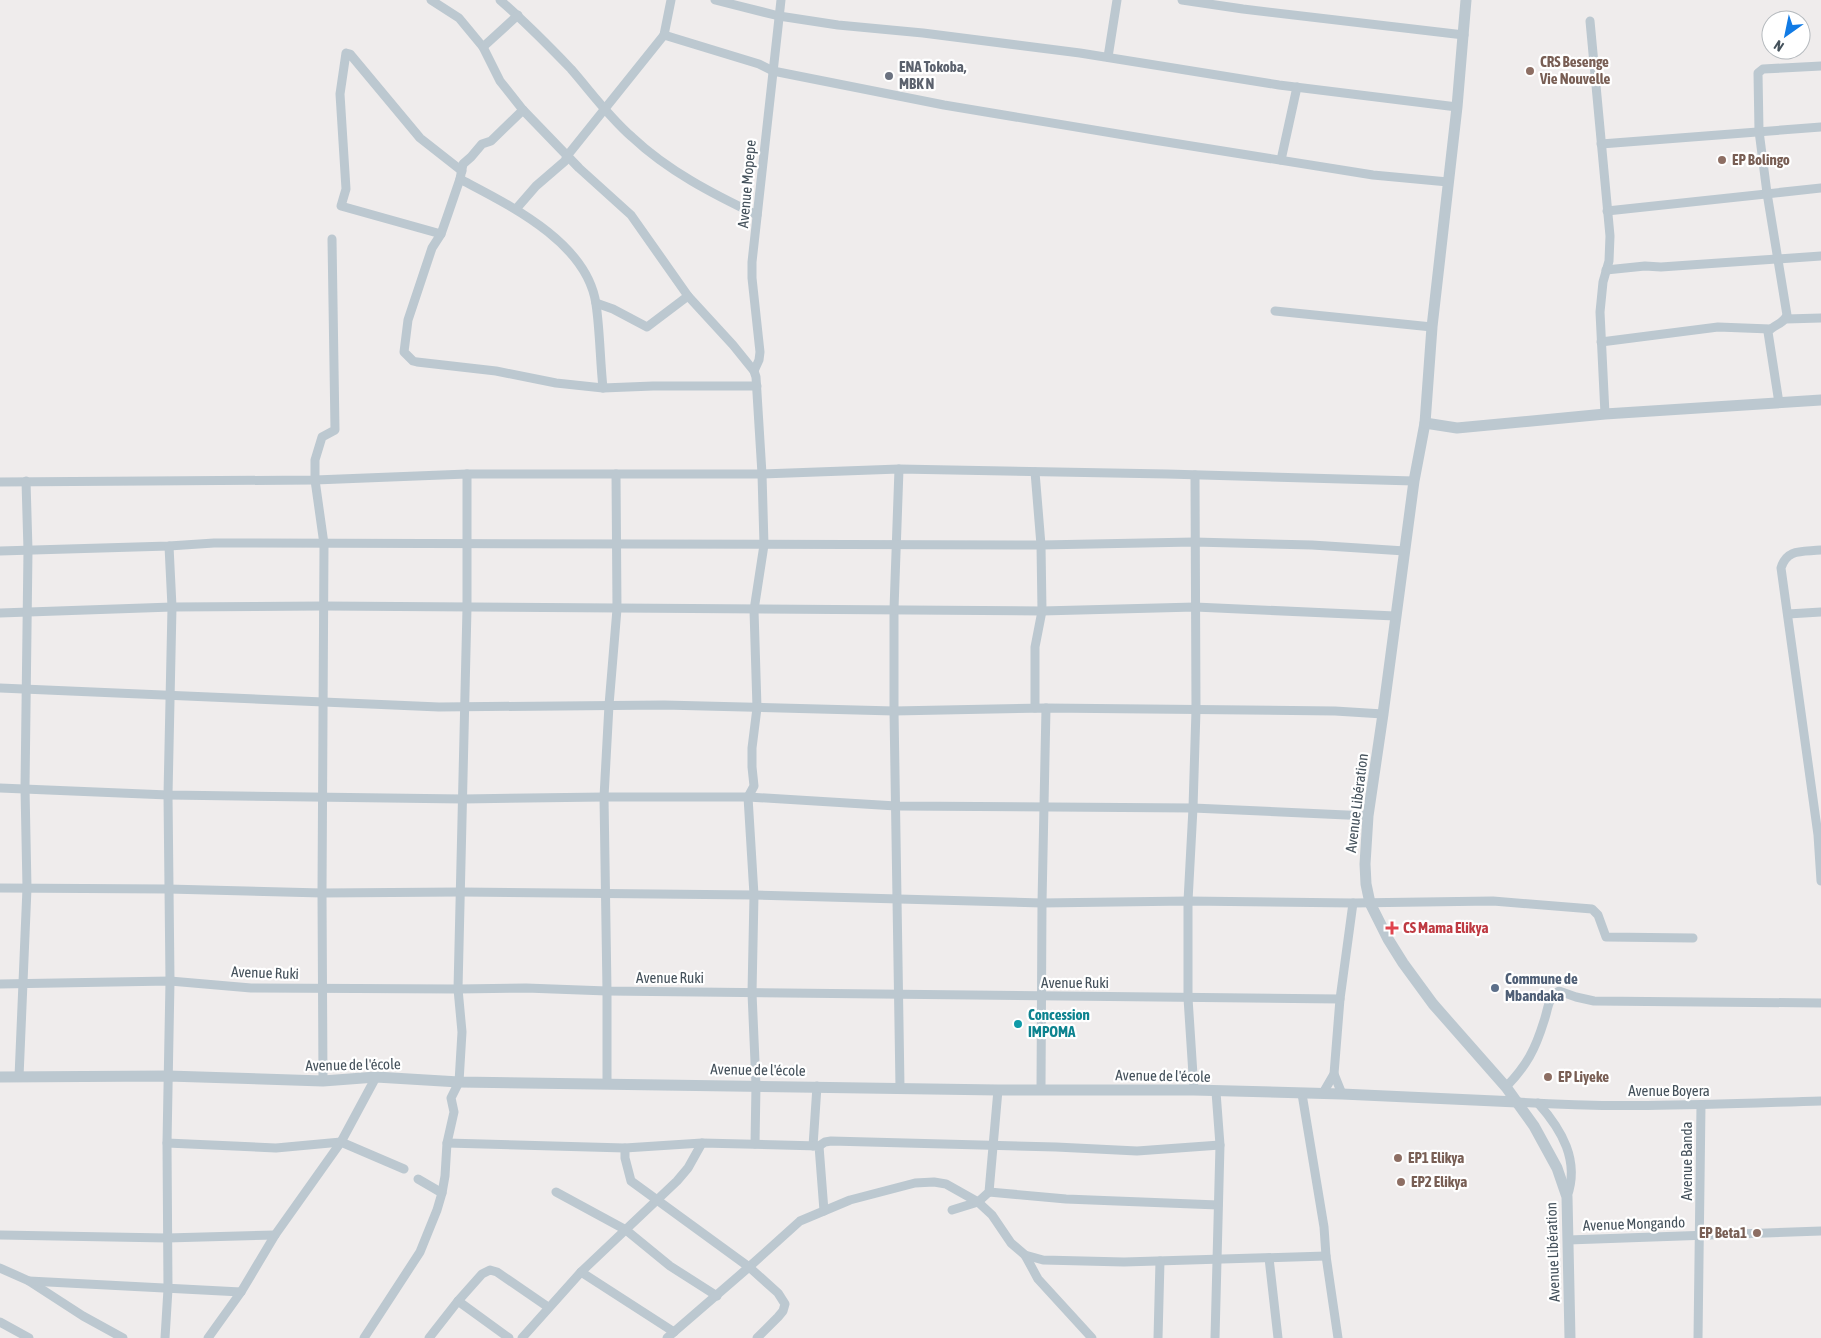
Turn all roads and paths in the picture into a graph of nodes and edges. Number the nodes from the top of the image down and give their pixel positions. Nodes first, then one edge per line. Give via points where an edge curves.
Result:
1 (500, 0) edge
2 (672, 0) edge
3 (715, 0) edge
4 (781, 0) edge
5 (1117, 0) edge
6 (1182, 0) edge
7 (1466, 0) edge
8 (434, 1) edge
9 (518, 15) junction
10 (779, 16) junction
11 (1590, 21) dead end
12 (664, 35) junction
13 (1464, 36) junction
14 (483, 47) junction
15 (1108, 57) junction
16 (1821, 66) edge
17 (773, 71) junction
18 (1296, 87) junction
19 (1457, 107) junction
20 (522, 110) junction
21 (605, 110) junction
22 (1821, 127) edge
23 (1759, 130) junction
24 (1601, 144) junction
25 (567, 156) junction
26 (1281, 160) junction
27 (461, 175) junction
28 (1448, 182) junction
29 (1821, 188) edge
30 (1767, 192) junction
31 (516, 209) junction
32 (1607, 211) junction
33 (758, 215) junction
34 (440, 234) junction
35 (332, 239) dead end
36 (1821, 256) edge
37 (1778, 259) junction
38 (1606, 270) junction
39 (688, 296) junction
40 (596, 303) junction
41 (1275, 311) dead end
42 (1821, 318) edge
43 (1786, 319) junction
44 (1432, 326) junction
45 (1770, 329) junction
46 (1602, 342) junction
47 (754, 370) junction
48 (756, 386) junction
49 (603, 388) junction
50 (1821, 400) edge
51 (1779, 403) junction
52 (1605, 414) junction
53 (1425, 423) junction
54 (898, 469) junction
55 (1035, 472) junction
56 (467, 474) junction
57 (616, 474) junction
58 (762, 474) junction
59 (1195, 475) junction
60 (315, 480) junction
61 (26, 481) junction
62 (1414, 481) junction
63 (0, 482) edge
64 (1194, 542) junction
65 (324, 544) junction
66 (468, 544) junction
67 (616, 544) junction
68 (764, 545) junction
69 (896, 545) junction
70 (169, 546) junction
71 (1041, 546) junction
72 (28, 550) junction
73 (1405, 550) junction
74 (1821, 550) edge
75 (0, 551) edge
76 (323, 606) junction
77 (172, 607) junction
78 (1195, 607) junction
79 (467, 608) junction
80 (617, 608) junction
81 (894, 609) junction
82 (754, 610) junction
83 (1042, 611) junction
84 (1821, 612) edge
85 (0, 613) edge
86 (26, 613) junction
87 (1788, 614) junction
88 (1395, 616) junction
89 (0, 688) edge
90 (26, 689) junction
91 (171, 694) junction
92 (322, 701) junction
93 (609, 705) junction
94 (464, 706) junction
95 (757, 708) junction
96 (1035, 708) junction
97 (1046, 708) junction
98 (1196, 710) junction
99 (894, 711) junction
100 (1383, 714) junction
101 (0, 788) edge
102 (25, 788) junction
103 (168, 795) junction
104 (323, 796) junction
105 (604, 797) junction
106 (748, 797) junction
107 (462, 799) junction
108 (1817, 804) edge
109 (896, 806) junction
110 (1043, 806) junction
111 (1193, 808) junction
112 (1368, 816) junction
113 (1821, 881) edge
114 (0, 888) edge
115 (27, 888) junction
116 (168, 889) junction
117 (461, 892) junction
118 (322, 893) junction
119 (606, 894) junction
120 (754, 896) junction
121 (898, 899) junction
122 (1188, 900) junction
123 (1042, 903) junction
124 (1353, 903) junction
125 (1370, 903) junction
126 (1693, 938) dead end
127 (170, 981) junction
128 (0, 984) edge
129 (24, 985) junction
130 (324, 989) junction
131 (458, 989) junction
132 (607, 991) junction
133 (752, 992) junction
134 (898, 994) junction
135 (1042, 997) junction
136 (1188, 998) junction
137 (1340, 999) junction
138 (1821, 1003) edge
139 (1334, 1074) junction
140 (168, 1076) junction
141 (0, 1077) edge
142 (19, 1077) junction
143 (376, 1077) junction
144 (324, 1081) junction
145 (459, 1082) junction
146 (607, 1084) junction
147 (756, 1085) junction
148 (817, 1086) junction
149 (900, 1087) junction
150 (1506, 1087) junction
151 (1040, 1089) junction
152 (998, 1090) junction
153 (1194, 1090) junction
154 (1216, 1092) junction
155 (1323, 1093) junction
156 (1302, 1094) junction
157 (1342, 1094) junction
158 (1821, 1101) edge
159 (1516, 1102) junction
160 (1538, 1103) junction
161 (1700, 1105) junction
162 (341, 1142) junction
163 (702, 1142) junction
164 (167, 1143) junction
165 (447, 1143) junction
166 (755, 1144) junction
167 (994, 1144) junction
168 (1220, 1145) junction
169 (816, 1146) junction
170 (625, 1148) junction
171 (404, 1169) dead end
172 (418, 1179) dead end
173 (556, 1192) dead end
174 (989, 1192) junction
175 (442, 1193) junction
176 (1567, 1197) junction
177 (657, 1199) junction
178 (978, 1202) junction
179 (1218, 1205) junction
180 (824, 1210) junction
181 (952, 1210) dead end
182 (626, 1230) junction
183 (1821, 1231) edge
184 (0, 1235) edge
185 (275, 1235) junction
186 (1700, 1236) junction
187 (167, 1238) junction
188 (1568, 1240) junction
189 (1025, 1254) junction
190 (1326, 1256) junction
191 (1269, 1258) junction
192 (1216, 1260) junction
193 (1160, 1261) junction
194 (749, 1267) junction
195 (0, 1268) edge
196 (581, 1272) junction
197 (29, 1281) junction
198 (168, 1289) junction
199 (241, 1292) junction
200 (717, 1296) junction
201 (458, 1301) junction
202 (548, 1307) junction
203 (0, 1322) edge
204 (670, 1335) edge
205 (29, 1338) edge
206 (123, 1338) edge
207 (165, 1338) edge
208 (208, 1338) edge
209 (364, 1338) edge
210 (429, 1338) edge
211 (509, 1338) edge
212 (522, 1338) edge
213 (758, 1338) edge
214 (1092, 1338) edge
215 (1158, 1338) edge
216 (1215, 1338) edge
217 (1278, 1338) edge
218 (1338, 1338) edge
219 (1570, 1338) edge
220 (1698, 1338) edge

1 - 9 street
2 - 12 street
3 - 10 street
4 - 10 street, Avenue Mopepe
5 - 15 street
6 - 13 street
7 - 13 street, Avenue Libération
8 - 14 street via 459,18
9 - 14 street
9 - 21 street via 570,68
10 - 15 street
10 - 17 street, Avenue Mopepe
11 - 24 street
12 - 17 street
12 - 21 street
13 - 19 street, Avenue Libération
14 - 20 street via 500,81
15 - 18 street
16 - 23 street via 1763,69 1758,73
17 - 26 street via 944,105
17 - 33 street, Avenue Mopepe
18 - 19 street
18 - 26 street
19 - 28 street, Avenue Libération
20 - 25 street
20 - 27 street via 463,164
21 - 25 street
21 - 33 street via 632,138 665,163 712,194
22 - 23 street
23 - 24 street
23 - 30 street
24 - 32 street
25 - 31 street
25 - 39 street via 631,215
26 - 28 street via 1373,175
27 - 31 street
27 - 34 street
27 - 34 street via 420,138 350,54 346,54 340,94 346,189 341,206
28 - 44 street, Avenue Libération
29 - 30 street
30 - 32 street
30 - 37 street
31 - 40 street via 571,253 587,279
32 - 38 street via 1610,236
33 - 47 street, Avenue Mopepe via 752,278 760,352
34 - 49 street via 432,248 408,320 404,352 417,362
35 - 60 street via 335,430 322,437 315,460
36 - 37 street
37 - 38 street
37 - 43 street
38 - 46 street via 1600,312
39 - 40 street via 647,327
39 - 47 street
40 - 49 street
41 - 44 street
42 - 43 street
43 - 45 street
44 - 53 street, Avenue Libération
45 - 46 street via 1718,327
45 - 51 street
46 - 52 street
47 - 48 street
48 - 49 street
48 - 58 street
50 - 51 street
51 - 52 street
52 - 53 street via 1457,428
53 - 62 street, Avenue Libération
54 - 55 street
54 - 58 street
54 - 69 street
55 - 59 street
55 - 71 street
56 - 57 street
56 - 60 street
56 - 66 street
57 - 58 street
57 - 67 street
58 - 68 street
59 - 62 street
59 - 64 street
60 - 61 street
60 - 65 street
61 - 63 street
61 - 72 street
62 - 73 street, Avenue Libération
64 - 71 street
64 - 73 street
64 - 78 street
65 - 66 street
65 - 70 street
65 - 76 street
66 - 67 street
66 - 79 street
67 - 68 street
67 - 80 street
68 - 69 street
68 - 82 street
69 - 71 street
69 - 81 street
70 - 72 street
70 - 77 street
71 - 83 street
72 - 75 street
72 - 86 street
73 - 88 street, Avenue Libération
74 - 87 street via 1791,553 1784,558 1781,568
76 - 77 street
76 - 79 street
76 - 92 street
77 - 86 street
77 - 91 street
78 - 83 street
78 - 88 street
78 - 98 street
79 - 80 street
79 - 94 street
80 - 82 street
80 - 93 street
81 - 82 street
81 - 83 street
81 - 99 street
82 - 95 street
83 - 96 street via 1035,647
84 - 87 street
85 - 86 street
86 - 90 street
87 - 108 street
88 - 100 street, Avenue Libération
89 - 90 street
90 - 91 street
90 - 102 street
91 - 92 street
91 - 103 street
92 - 94 street
92 - 104 street
93 - 94 street
93 - 95 street
93 - 105 street
94 - 107 street
95 - 99 street
95 - 106 street via 752,748 754,786
96 - 97 street
96 - 99 street
97 - 98 street
97 - 110 street
98 - 100 street
98 - 111 street
99 - 109 street
100 - 112 street, Avenue Libération
101 - 102 street
102 - 103 street
102 - 115 street
103 - 104 street
103 - 116 street
104 - 107 street
104 - 118 street
105 - 106 street
105 - 107 street
105 - 119 street
106 - 109 street
106 - 120 street
107 - 117 street
108 - 113 street
109 - 110 street
109 - 121 street
110 - 111 street
110 - 123 street
111 - 112 street
111 - 122 street
112 - 125 street, Avenue Libération via 1365,864
114 - 115 street
115 - 116 street
115 - 129 street
116 - 118 street
116 - 127 street
117 - 118 street
117 - 119 street
117 - 131 street
118 - 130 street
119 - 120 street
119 - 132 street
120 - 121 street
120 - 133 street
121 - 123 street
121 - 134 street
122 - 123 street
122 - 124 street
122 - 136 street
123 - 135 street
124 - 125 street
124 - 137 street
125 - 126 street via 1493,901 1592,909 1598,915 1606,937
125 - 150 street, Avenue Libération via 1388,939 1433,1004
127 - 129 street, Avenue Ruki
127 - 130 street, Avenue Ruki via 251,988
127 - 140 street
128 - 129 street, Avenue Ruki
129 - 142 street
130 - 131 street, Avenue Ruki
130 - 144 street
131 - 132 street, Avenue Ruki
131 - 145 street via 462,1032
132 - 133 street, Avenue Ruki
132 - 146 street
133 - 134 street, Avenue Ruki
133 - 147 street
134 - 135 street, Avenue Ruki
134 - 149 street
135 - 136 street, Avenue Ruki
135 - 151 street
136 - 137 street, Avenue Ruki
136 - 153 street
137 - 139 street
138 - 150 street via 1594,1001 1559,991 1549,1001 1528,1061
139 - 155 street
139 - 157 street
140 - 142 street, Avenue de l'école
140 - 144 street, Avenue de l'école
140 - 164 street
141 - 142 street, Avenue de l'école
143 - 144 street, Avenue de l'école
143 - 145 street, Avenue de l'école
143 - 162 street
145 - 146 street, Avenue de l'école
145 - 165 street via 451,1098 454,1112
146 - 147 street, Avenue de l'école
147 - 148 street, Avenue de l'école
147 - 166 street
148 - 149 street, Avenue de l'école
148 - 169 street
149 - 152 street, Avenue de l'école
150 - 159 street, Avenue Libération
151 - 152 street, Avenue de l'école
151 - 153 street, Avenue de l'école
152 - 167 street
153 - 154 street, Avenue de l'école
154 - 156 street, Avenue de l'école
154 - 168 street
155 - 156 street, Avenue de l'école
155 - 157 street, Avenue de l'école
156 - 190 street
157 - 159 street, Avenue de l'école
158 - 161 street, Avenue Boyera
159 - 160 street, Avenue Boyera
159 - 176 street, Avenue Libération via 1534,1126 1557,1168
160 - 161 street, Avenue Boyera
160 - 176 street via 1552,1119 1568,1150 1572,1178
161 - 186 street, Avenue Banda
162 - 164 street via 276,1148
162 - 171 street
162 - 185 street
163 - 166 street
163 - 170 street
163 - 177 street via 688,1168
164 - 187 street
165 - 170 street
165 - 175 street
166 - 169 street
167 - 168 street via 1137,1151
167 - 169 street via 831,1141
167 - 174 street
168 - 179 street
169 - 180 street
170 - 177 street via 631,1180
172 - 175 street
173 - 182 street
174 - 178 street
174 - 179 street
175 - 209 street via 420,1252
176 - 188 street, Avenue Libération
177 - 182 street
177 - 194 street
178 - 180 street via 956,1189 934,1182 850,1200
178 - 181 street
178 - 189 street via 992,1215 1011,1244
179 - 192 street
180 - 194 street via 800,1220
182 - 196 street
182 - 200 street via 670,1266
183 - 186 street, Avenue Mongando
184 - 187 street
185 - 187 street
185 - 199 street
186 - 188 street, Avenue Mongando
186 - 220 street, Avenue Banda
187 - 198 street
188 - 219 street, Avenue Libération
189 - 193 street via 1043,1260 1062,1261
189 - 214 street via 1038,1279
190 - 191 street
190 - 218 street
191 - 192 street
191 - 217 street
192 - 193 street
192 - 216 street
193 - 215 street
194 - 200 street
194 - 213 street via 778,1293 785,1304 783,1311
195 - 197 street
196 - 202 street
196 - 204 street
197 - 198 street
197 - 206 street
198 - 199 street
198 - 207 street
199 - 208 street
200 - 204 street
201 - 202 street via 482,1274 490,1270
201 - 210 street
201 - 211 street
202 - 212 street
203 - 205 street

